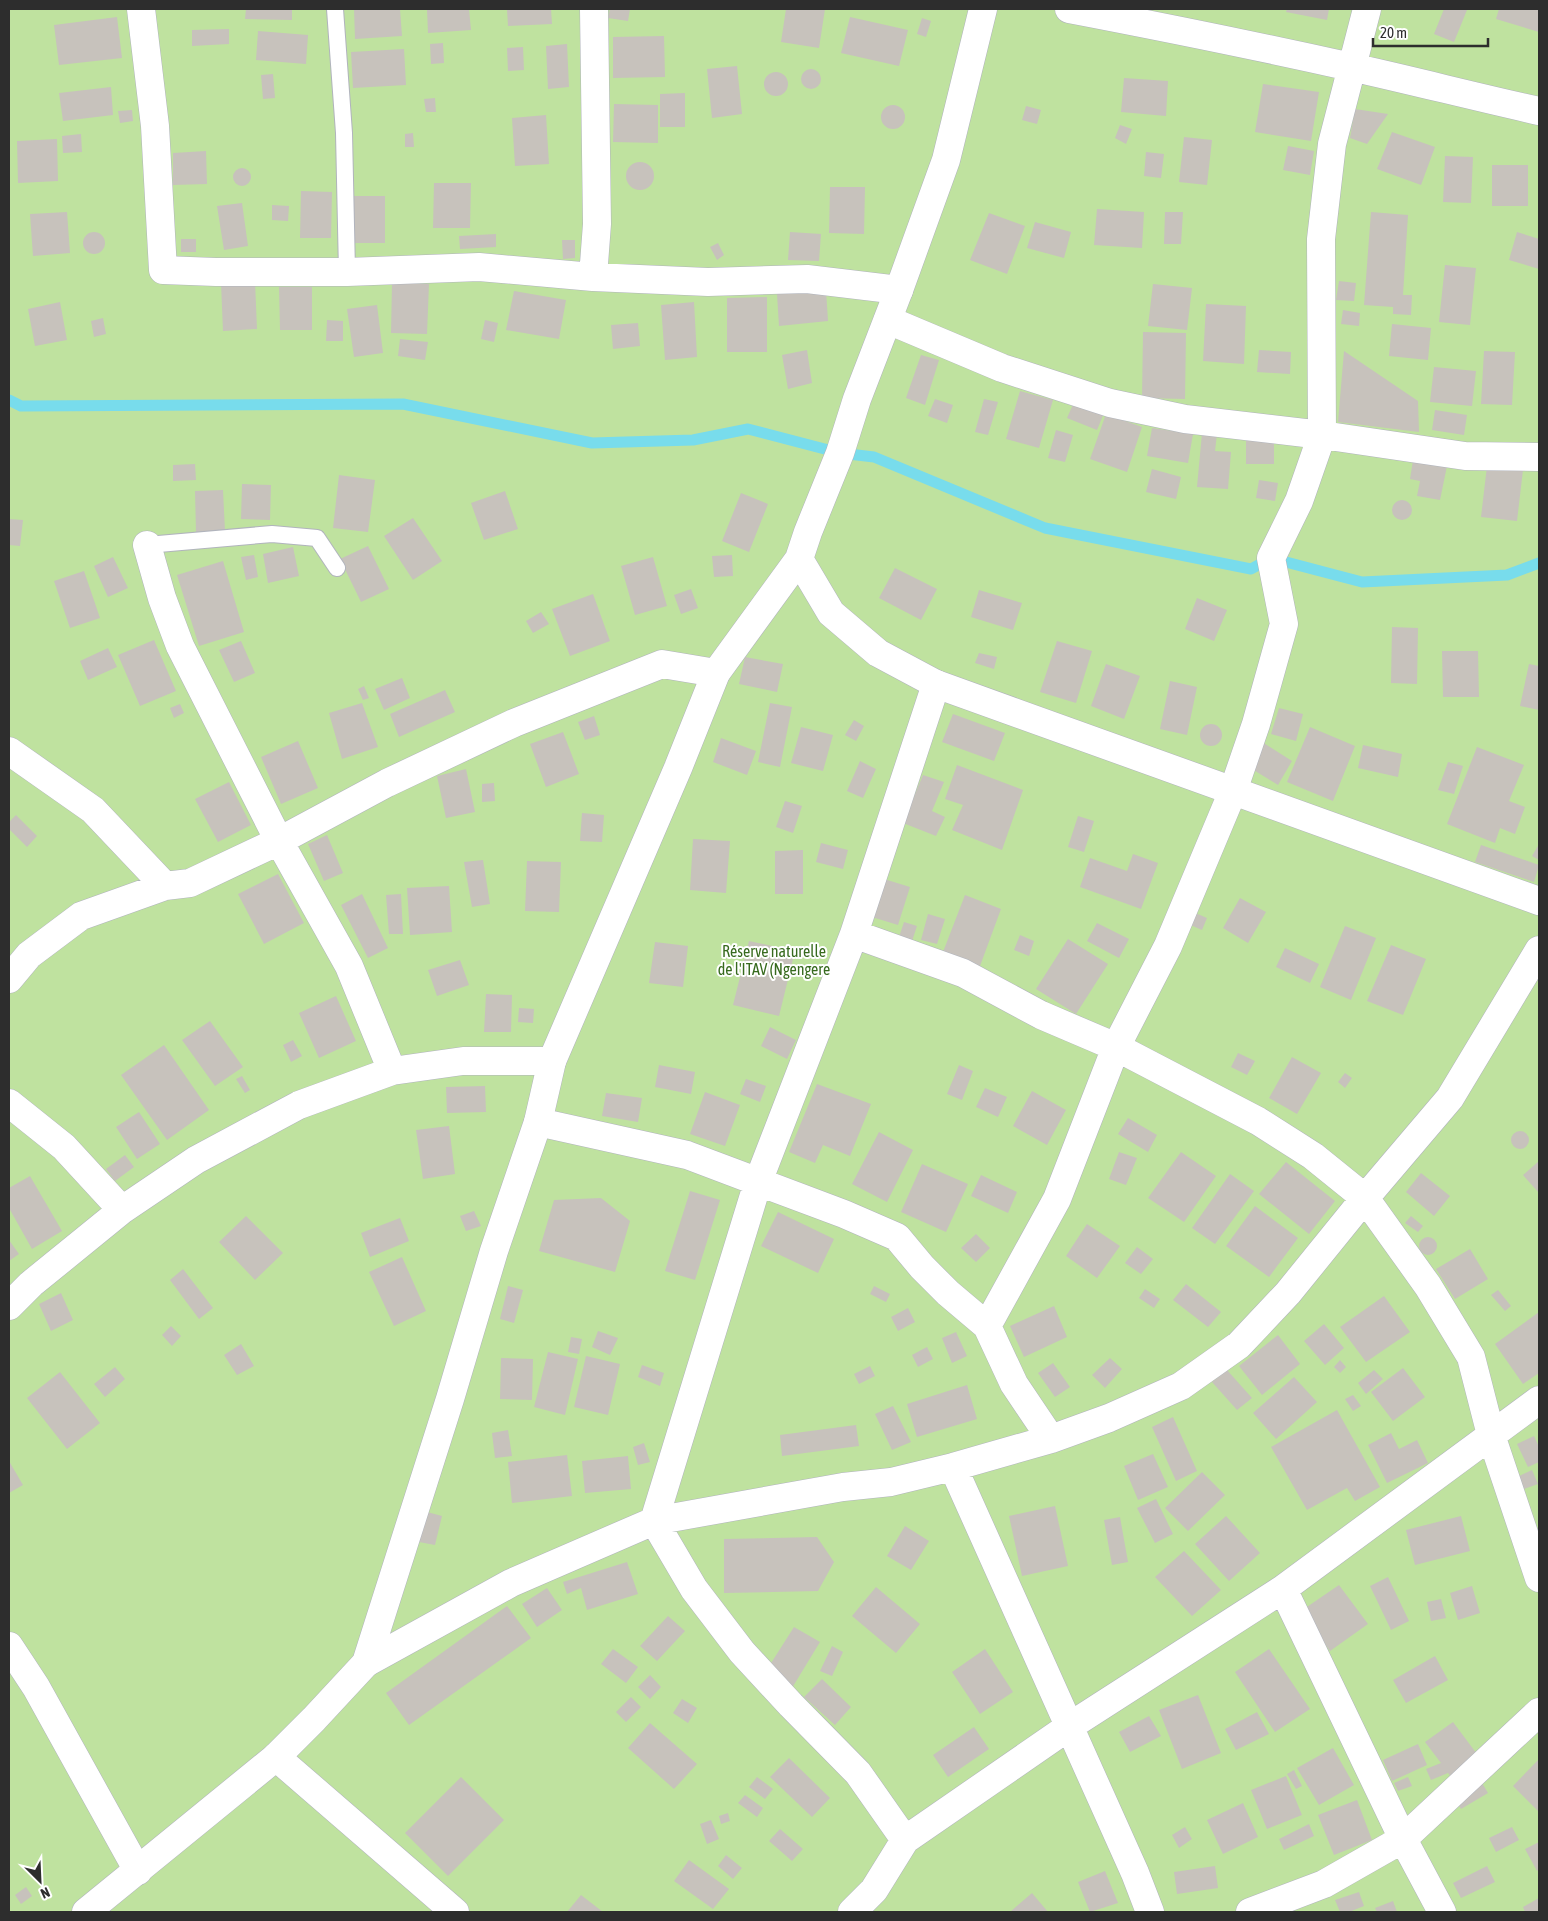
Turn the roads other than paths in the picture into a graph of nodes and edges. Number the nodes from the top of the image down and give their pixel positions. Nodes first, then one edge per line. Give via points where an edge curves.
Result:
1 (141, 9) edge
2 (335, 9) edge
3 (594, 9) edge
4 (983, 9) edge
5 (1069, 9) edge
6 (1367, 9) edge
7 (1352, 68) junction
8 (1539, 110) edge
9 (347, 272) junction
10 (593, 277) junction
11 (899, 290) junction
12 (888, 320) junction
13 (1322, 435) junction
14 (1539, 457) edge
15 (147, 545) joint
16 (799, 559) junction
17 (337, 568) dead end
18 (716, 673) junction
19 (936, 684) junction
20 (9, 751) edge
21 (1233, 791) junction
22 (279, 841) junction
23 (165, 886) junction
24 (1539, 901) edge
25 (854, 934) junction
26 (1539, 950) edge
27 (9, 978) edge
28 (1116, 1047) junction
29 (552, 1061) junction
30 (392, 1071) junction
31 (9, 1103) edge
32 (538, 1122) junction
33 (758, 1182) junction
34 (1365, 1198) junction
35 (122, 1210) junction
36 (9, 1306) edge
37 (987, 1326) junction
38 (1539, 1400) edge
39 (1491, 1435) junction
40 (1051, 1439) junction
41 (953, 1467) junction
42 (654, 1521) junction
43 (1539, 1578) edge
44 (1283, 1589) junction
45 (9, 1646) edge
46 (366, 1663) junction
47 (1539, 1712) edge
48 (1070, 1726) junction
49 (276, 1757) junction
50 (1403, 1839) junction
51 (905, 1840) junction
52 (138, 1871) junction
53 (86, 1912) edge
54 (455, 1912) edge
55 (852, 1912) edge
56 (1150, 1912) edge
57 (1250, 1912) edge
58 (1442, 1912) edge

1 - 9 street via 155,126 163,270
2 - 9 lane via 344,133
3 - 10 street via 596,224
4 - 11 street via 946,160
5 - 7 street
6 - 7 street
7 - 8 street
7 - 13 street via 1332,144 1321,239
9 - 10 street via 479,267
10 - 11 street via 708,282 807,279
11 - 12 street
12 - 13 street via 1002,368 1110,403 1185,419
12 - 16 street
13 - 14 street via 1465,456
13 - 21 street via 1299,501 1271,558 1284,624
15 - 17 lane via 272,534 317,538
15 - 22 street via 180,646
16 - 18 street
16 - 19 street via 831,613 878,653
18 - 22 street via 662,664 514,723 387,783
18 - 29 street
19 - 21 street
19 - 25 street
20 - 23 street via 93,810
21 - 24 street
21 - 28 street via 1168,946
22 - 23 street via 190,883
22 - 30 street via 349,966
23 - 27 street via 81,916 29,955
25 - 28 street via 963,973 1041,1015
25 - 33 street
26 - 34 street via 1450,1098
28 - 34 street via 1258,1121 1314,1156
28 - 37 street via 1057,1199
29 - 30 street via 463,1061
29 - 32 street
30 - 35 street via 299,1105 196,1160
31 - 35 street via 64,1147
32 - 33 street via 687,1155
32 - 46 street via 494,1251
33 - 37 street via 897,1237 922,1268
33 - 42 street
34 - 39 street via 1428,1286 1471,1357
34 - 40 street via 1288,1294 1239,1345 1182,1386
35 - 36 street via 31,1284
37 - 40 street via 1014,1384
38 - 39 street
39 - 43 street
39 - 44 street
40 - 41 street
41 - 42 street via 890,1482
41 - 48 street
42 - 46 street via 511,1583
42 - 51 street via 694,1589 742,1652 858,1773
44 - 48 street
44 - 50 street
45 - 52 street via 36,1687
46 - 49 street
47 - 50 street
48 - 51 street
48 - 56 street
49 - 52 street
49 - 54 street
50 - 57 street via 1324,1884
50 - 58 street
51 - 55 street via 874,1890
52 - 53 street

